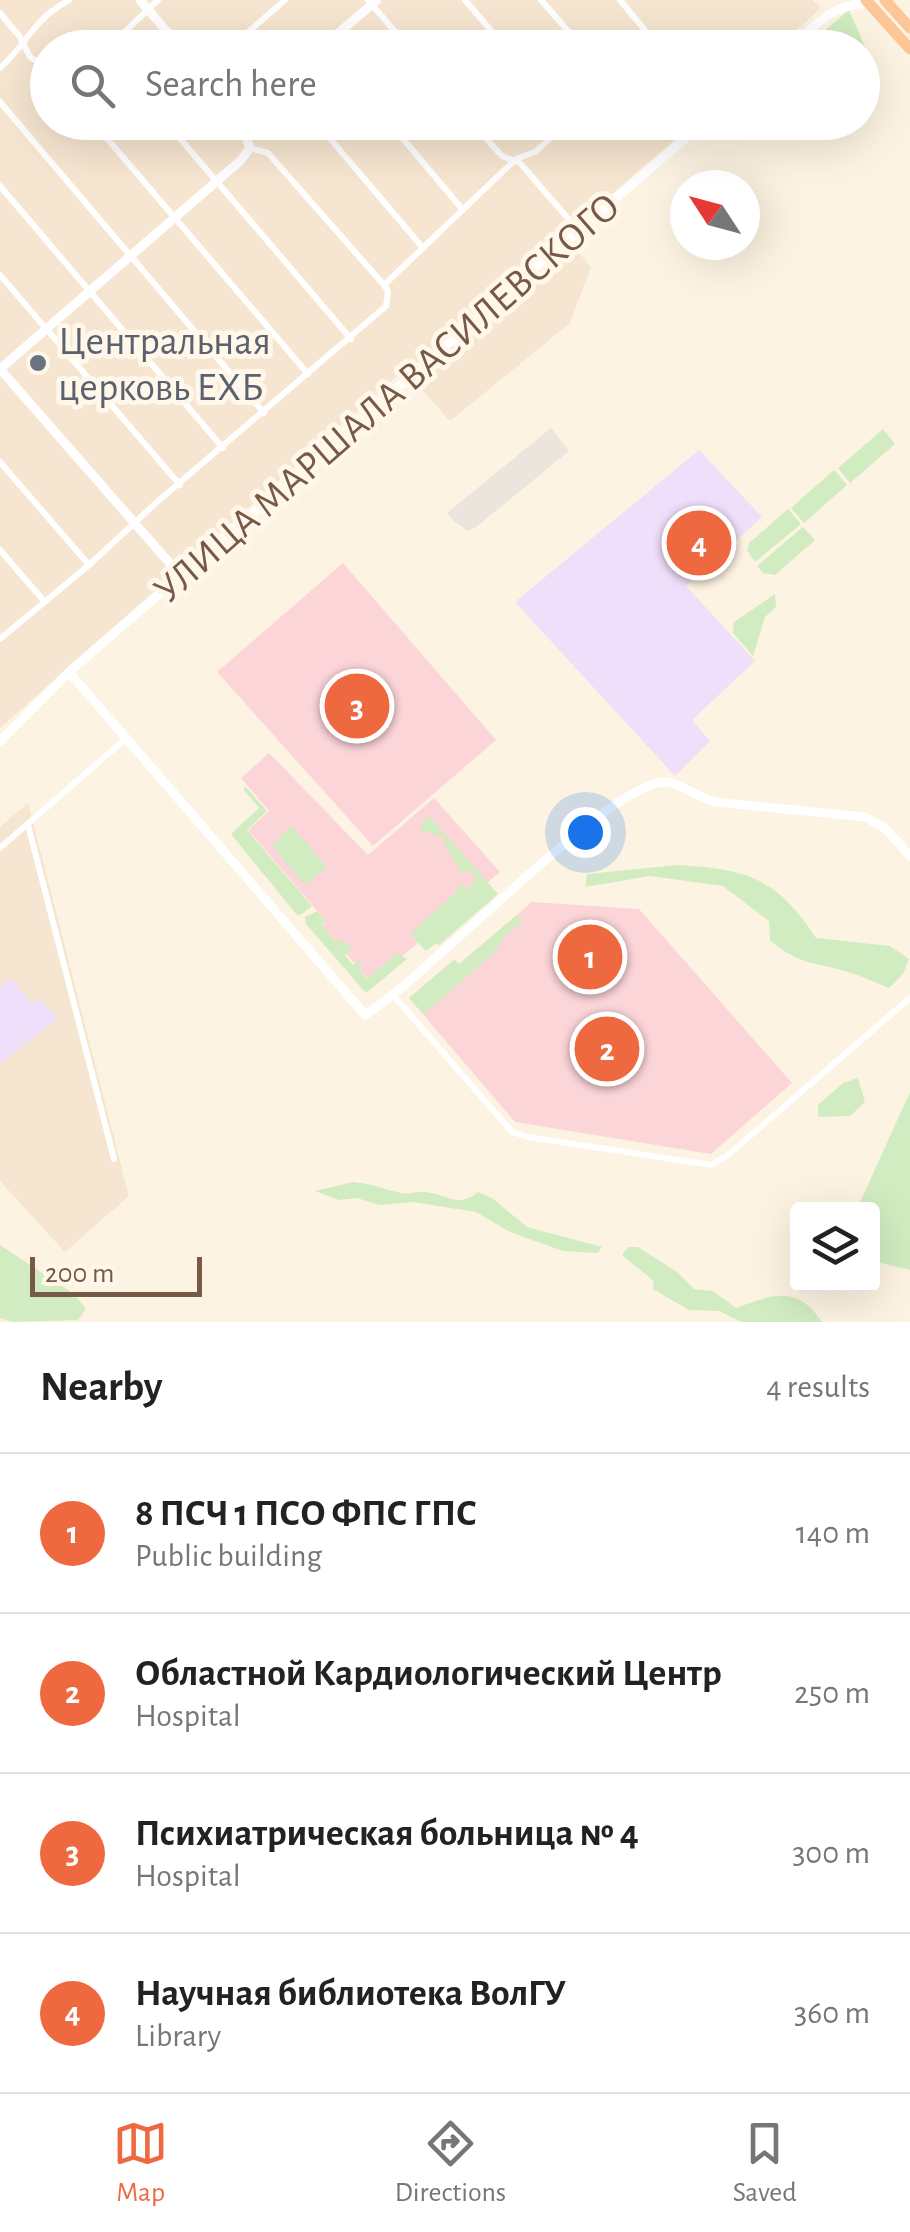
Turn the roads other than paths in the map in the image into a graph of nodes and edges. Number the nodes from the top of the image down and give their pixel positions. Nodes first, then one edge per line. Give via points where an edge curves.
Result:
1 (69, 0) edge
2 (158, 0) edge
3 (285, 0) edge
4 (465, 0) edge
5 (541, 0) edge
6 (620, 0) edge
7 (839, 0) edge
8 (885, 0) edge
9 (372, 1) edge
10 (868, 2) edge
11 (144, 4) edge
12 (0, 13) edge
13 (829, 14) junction
14 (910, 28) edge
15 (32, 30) edge
16 (123, 30) edge
17 (166, 30) edge
18 (251, 30) edge
19 (342, 30) edge
20 (394, 30) edge
21 (491, 30) edge
22 (567, 30) edge
23 (645, 30) edge
24 (811, 30) edge
25 (30, 33) edge
26 (23, 43) junction
27 (910, 49) edge
28 (30, 57) edge
29 (0, 68) edge
30 (0, 102) edge
31 (30, 137) edge
32 (33, 140) edge
33 (107, 140) edge
34 (181, 140) edge
35 (247, 140) edge
36 (331, 140) edge
37 (405, 140) edge
38 (487, 140) edge
39 (549, 140) edge
40 (683, 140) edge
41 (250, 148) junction
42 (516, 159) junction
43 (217, 182) junction
44 (0, 186) edge
45 (463, 210) junction
46 (174, 220) junction
47 (578, 230) junction
48 (423, 248) junction
49 (132, 256) junction
50 (0, 276) edge
51 (386, 289) junction
52 (91, 291) junction
53 (46, 329) junction
54 (351, 339) junction
55 (0, 368) edge
56 (308, 374) junction
57 (264, 413) junction
58 (222, 448) junction
59 (0, 462) edge
60 (180, 485) junction
61 (134, 524) junction
62 (0, 550) edge
63 (89, 565) junction
64 (180, 575) junction
65 (44, 601) junction
66 (0, 638) edge
67 (69, 672) junction
68 (124, 740) junction
69 (0, 741) edge
70 (28, 824) junction
71 (0, 848) edge
72 (910, 856) edge
73 (392, 994) junction
74 (910, 998) edge
75 (114, 1159) dead end

1 - 15 street
2 - 11 street
3 - 18 street
4 - 21 street
5 - 22 street
6 - 23 street
7 - 13 main road
8 - 14 highway
9 - 19 main road
9 - 20 street
10 - 13 main road
10 - 27 highway
11 - 16 street
11 - 17 main road
12 - 26 street
13 - 24 main road
25 - 26 street
26 - 28 street
26 - 29 street
30 - 31 street
32 - 49 street
33 - 46 street
34 - 43 street
35 - 41 main road
36 - 48 street
37 - 45 street
38 - 42 street via 502,156
39 - 42 street
40 - 47 main road, УЛИЦА МАРШАЛА ВАСИЛЕВСКОГО
41 - 43 main road
41 - 51 street via 268,152
42 - 45 street
42 - 47 street
43 - 46 main road
43 - 54 street
44 - 52 street
45 - 48 street
46 - 49 main road
46 - 56 street
47 - 64 main road, УЛИЦА МАРШАЛА ВАСИЛЕВСКОГО
48 - 51 street
49 - 52 main road
49 - 57 street
50 - 53 street
51 - 54 street via 383,311
52 - 53 main road
52 - 58 street
53 - 55 main road
53 - 60 street
54 - 56 street
55 - 61 main road
56 - 57 street
57 - 58 street
58 - 60 street
59 - 63 street
60 - 61 street
61 - 63 street
61 - 64 main road
62 - 65 street
63 - 65 street
64 - 67 main road, УЛИЦА МАРШАЛА ВАСИЛЕВСКОГО
65 - 66 street
67 - 68 main road
67 - 69 main road, УЛИЦА МАРШАЛА ВАСИЛЕВСКОГО
68 - 70 street
68 - 73 main road via 358,1010 365,1015
70 - 71 street
70 - 75 street
72 - 73 main road via 870,818 715,802 670,782 645,784
73 - 74 street via 512,1132 711,1165

